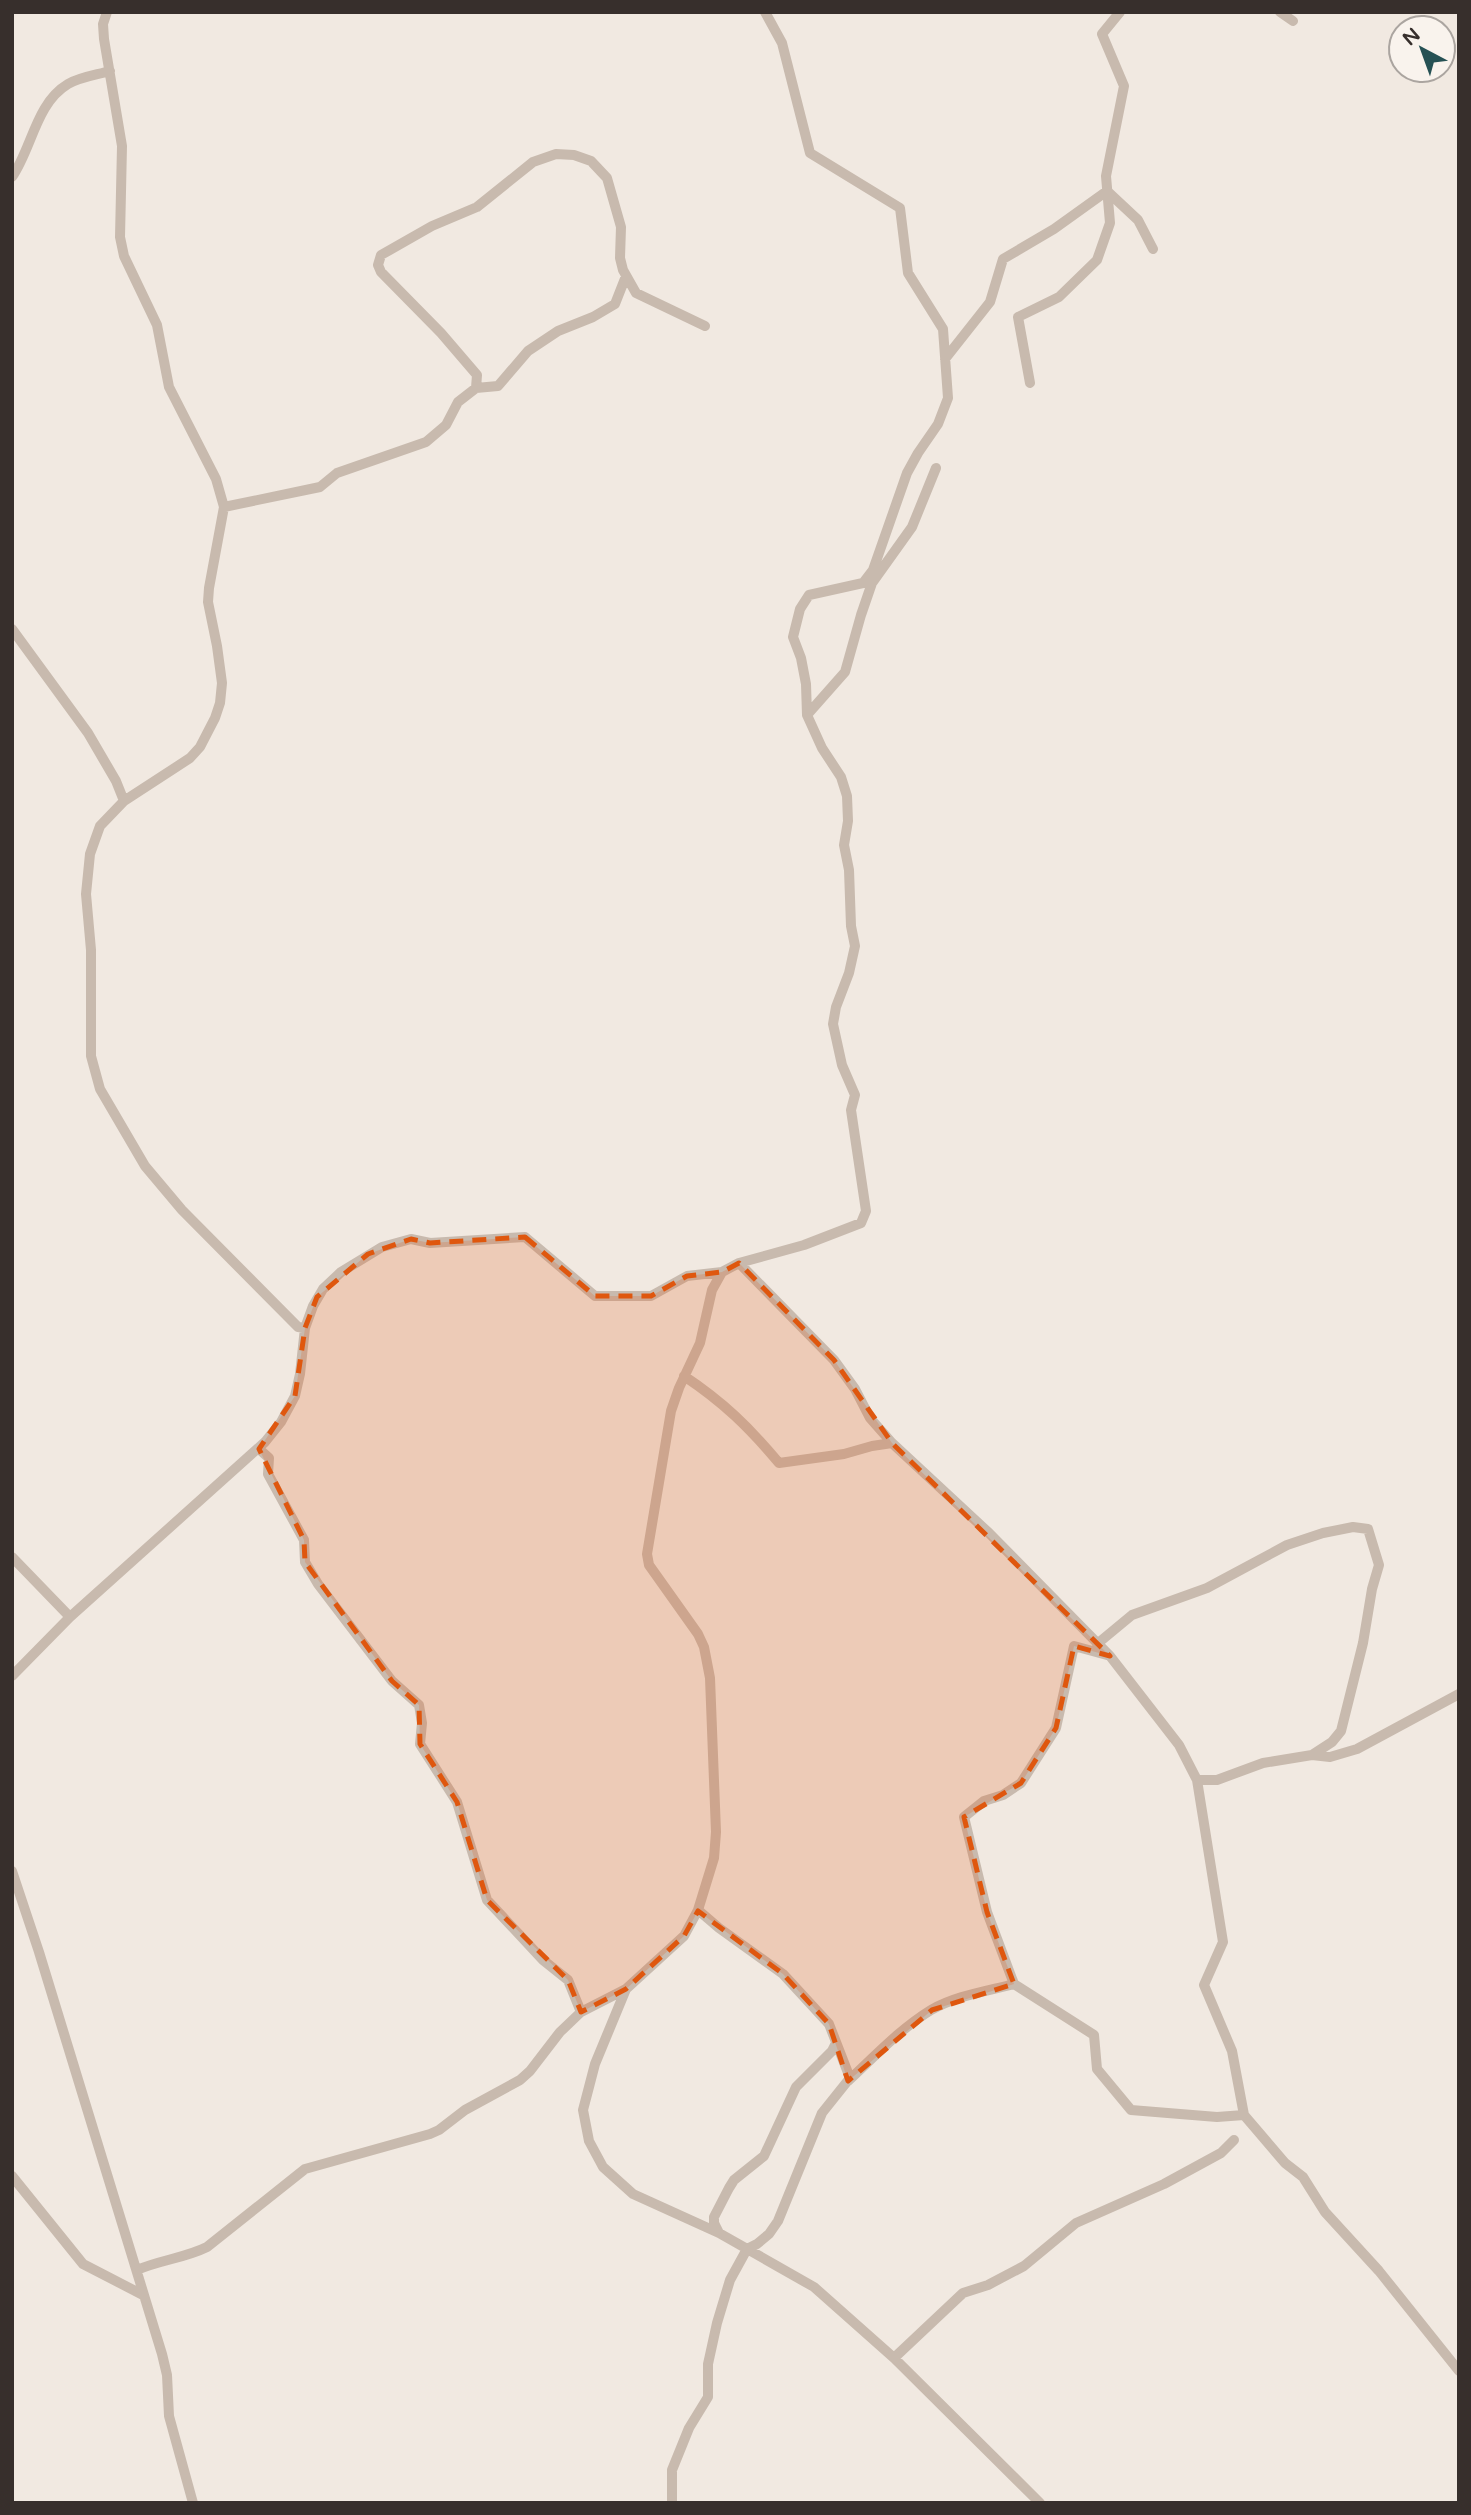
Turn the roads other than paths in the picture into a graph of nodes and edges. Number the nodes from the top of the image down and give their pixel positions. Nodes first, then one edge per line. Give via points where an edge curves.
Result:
1 (107, 12) edge
2 (765, 12) edge
3 (1120, 12) edge
4 (1280, 12) edge
5 (1293, 21) dead end
6 (110, 71) junction
7 (12, 177) edge
8 (1107, 191) junction
9 (1153, 249) dead end
10 (626, 276) junction
11 (705, 326) dead end
12 (945, 359) junction
13 (1030, 383) dead end
14 (476, 388) junction
15 (936, 468) dead end
16 (224, 507) junction
17 (12, 629) edge
18 (807, 715) junction
19 (124, 801) junction
20 (739, 1263) junction
21 (722, 1272) junction
22 (305, 1328) junction
23 (684, 1376) junction
24 (892, 1443) junction
25 (259, 1449) junction
26 (12, 1557) edge
27 (70, 1617) junction
28 (1097, 1644) junction
29 (1110, 1656) junction
30 (12, 1676) edge
31 (1459, 1694) edge
32 (1312, 1755) junction
33 (1197, 1780) junction
34 (12, 1871) edge
35 (698, 1910) junction
36 (1014, 1984) junction
37 (626, 1989) junction
38 (581, 2012) junction
39 (836, 2043) junction
40 (848, 2081) junction
41 (1244, 2115) junction
42 (1234, 2140) dead end
43 (12, 2176) edge
44 (719, 2233) junction
45 (747, 2249) junction
46 (137, 2270) junction
47 (143, 2295) junction
48 (894, 2358) junction
49 (1457, 2364) edge
50 (193, 2503) edge
51 (672, 2503) edge
52 (1040, 2503) edge

1 - 6 street via 103,39
2 - 12 street via 782,43 810,153 900,208 908,273 943,329
3 - 8 street via 1102,34 1124,86
4 - 5 street
6 - 7 street via 70,82 60,90 44,111
6 - 16 street via 122,146 120,237 124,256 157,325 169,387 216,479
8 - 9 street via 1138,220
8 - 12 street via 1003,259 990,302
8 - 13 street via 1110,223 1097,260 1059,297 1018,317
10 - 11 street via 640,296
10 - 14 street via 615,304 528,351 498,386
10 - 14 street via 620,258 621,226 607,178 583,157 556,153 533,162 477,207 381,255 381,272 471,367 477,375
12 - 18 street via 948,398 938,424 907,473 873,570 863,583 809,595 800,609 793,637 806,684
14 - 16 street via 458,402 446,425 412,449 337,473 320,486
15 - 18 street via 912,527 872,583 845,672
16 - 19 street via 208,595 222,683 215,718 190,758
17 - 19 street via 88,733
18 - 20 street via 847,796 844,845 855,946 832,1024 855,1095 851,1110 866,1211 861,1223
19 - 22 street via 100,826 90,854 86,894 94,1073 132,1145 163,1188 298,1327
20 - 21 street
20 - 24 street via 834,1360 870,1418
21 - 22 street via 687,1276 652,1296 596,1296 525,1237 430,1243 411,1239 375,1251 341,1272 317,1297
21 - 23 street via 712,1290 700,1343
22 - 25 street via 295,1396
23 - 24 street via 716,1397 779,1462
23 - 35 street via 666,1433 647,1554 649,1565 698,1634 710,1678 716,1832 714,1858
24 - 28 street via 989,1533
25 - 27 street
25 - 38 street via 269,1458 268,1474 304,1540 305,1562 318,1584 392,1681 419,1705 420,1744 457,1802 488,1900 543,1960 568,1980
26 - 27 street
27 - 30 street
28 - 29 street
28 - 32 street via 1132,1615 1207,1588 1287,1545 1353,1527 1368,1529 1379,1565 1363,1643 1341,1731
29 - 33 street via 1179,1745
29 - 36 street via 1074,1646 1056,1728 1021,1783 964,1817 987,1912
31 - 32 street via 1357,1749 1330,1757
32 - 33 street via 1263,1763 1217,1780
33 - 41 street via 1223,1942 1204,1985 1231,2051
34 - 46 street
35 - 37 street via 684,1936
35 - 39 street via 783,1974 829,2024
36 - 40 street via 932,2010
36 - 41 street via 1094,2035 1097,2068 1131,2110
37 - 38 street
37 - 44 street via 587,2091 583,2110 589,2141 603,2167 633,2194
38 - 46 street via 520,2080 439,2130 305,2169 207,2247
39 - 40 street
39 - 44 street via 796,2087 764,2156 729,2188 714,2217
40 - 45 street via 822,2112 778,2221 769,2234
41 - 49 street via 1303,2177 1325,2213
42 - 48 street via 1221,2153 1164,2184 1076,2223 1024,2266 988,2286 963,2293
43 - 47 street via 83,2264
44 - 45 street
45 - 48 street via 814,2287
45 - 51 street via 730,2280 717,2323 708,2364 708,2398 672,2470
46 - 47 street
47 - 50 street via 162,2354 169,2416
48 - 52 street

